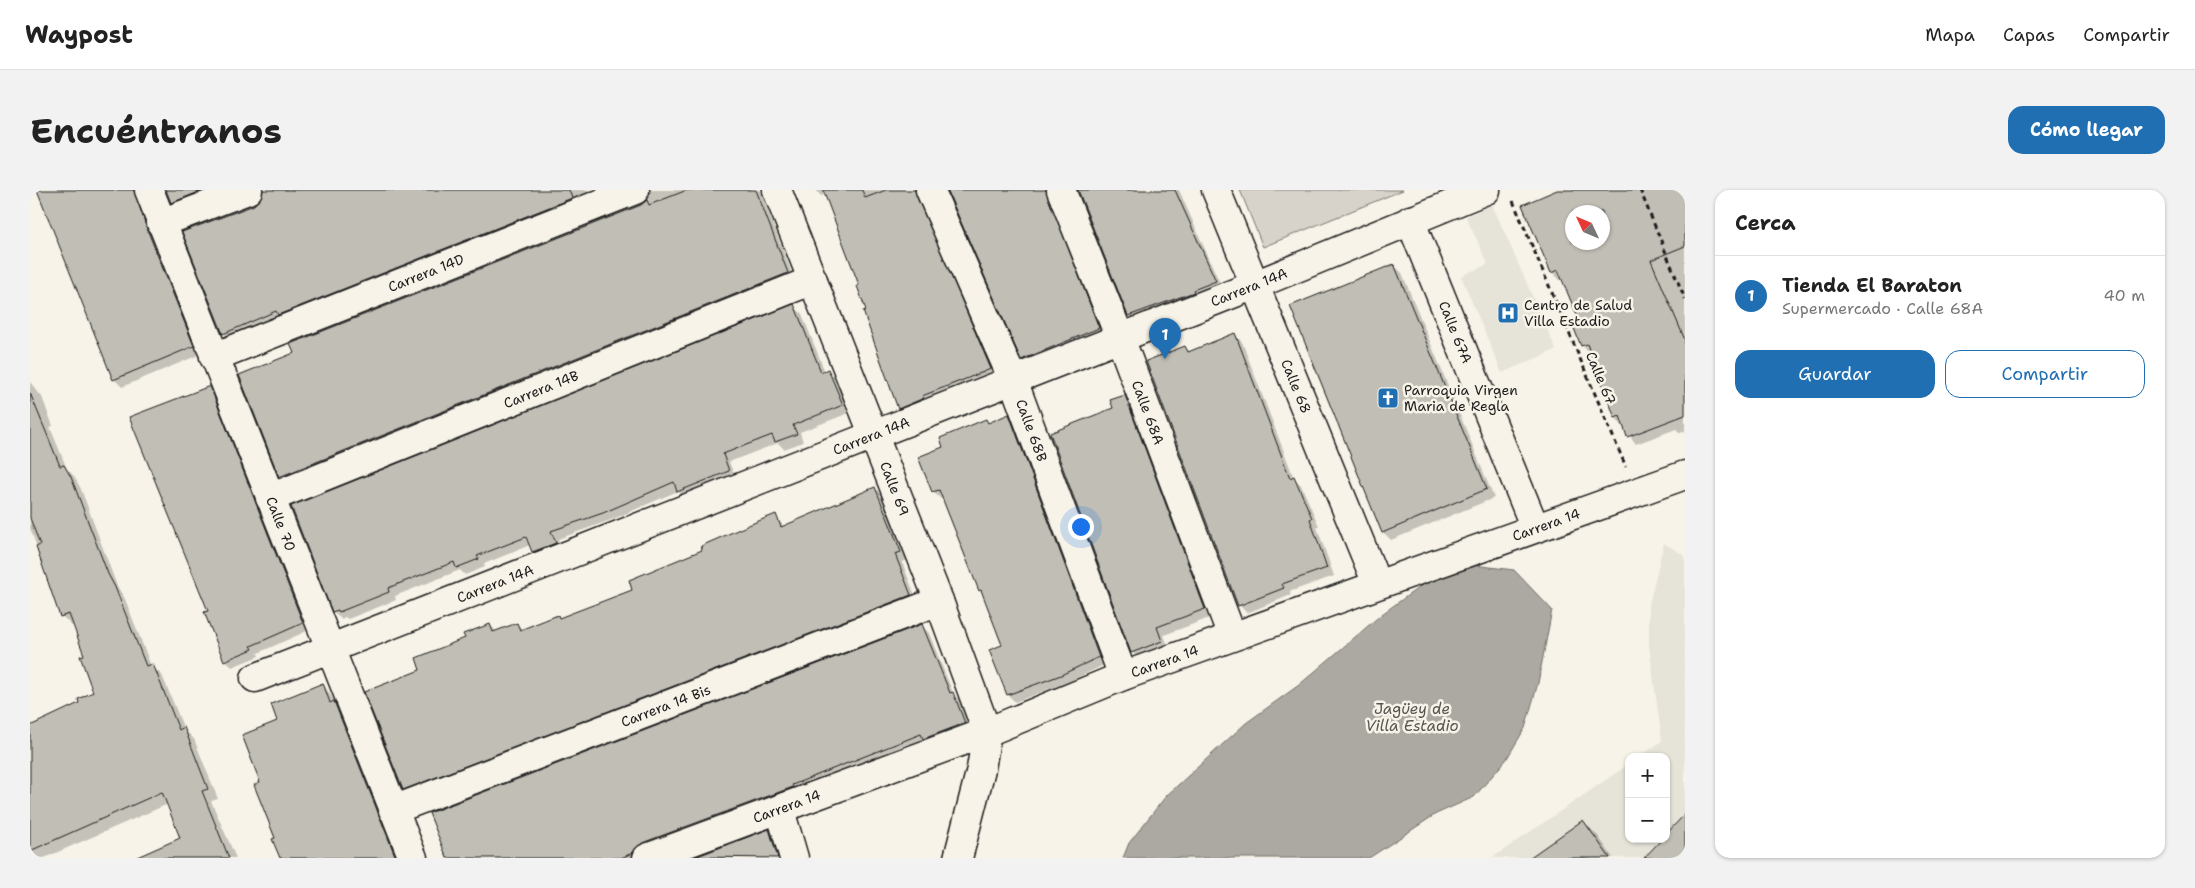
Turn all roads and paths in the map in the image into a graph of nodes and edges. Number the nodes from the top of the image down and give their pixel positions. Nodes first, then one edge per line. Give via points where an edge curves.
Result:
1 (148, 190) edge
2 (248, 190) edge
3 (636, 190) edge
4 (777, 190) edge
5 (930, 190) edge
6 (1061, 190) edge
7 (1216, 190) edge
8 (1486, 190) edge
9 (1640, 190) edge
10 (1512, 199) dead end
11 (1410, 220) junction
12 (162, 223) junction
13 (813, 280) junction
14 (1255, 285) junction
15 (1685, 299) edge
16 (1120, 338) junction
17 (214, 357) junction
18 (1013, 380) junction
19 (874, 434) junction
20 (1685, 475) edge
21 (1637, 492) junction
22 (270, 498) junction
23 (1535, 528) junction
24 (1377, 584) junction
25 (939, 601) junction
26 (1232, 636) junction
27 (329, 650) junction
28 (1123, 676) junction
29 (255, 678) dead end
30 (988, 732) junction
31 (393, 810) junction
32 (780, 810) junction
33 (413, 858) edge
34 (647, 858) edge
35 (794, 858) edge
36 (958, 858) edge

1 - 12 street, Calle 70
2 - 12 street
3 - 17 street, Carrera 14D
4 - 13 street, Calle 69
5 - 18 street, Calle 68B
6 - 16 street, Calle 68A
7 - 14 street, Calle 68
8 - 11 street, Carrera 14A
9 - 15 path
10 - 21 path, Calle 67
11 - 14 street, Carrera 14A
11 - 23 street, Calle 67A
12 - 17 street, Calle 70
13 - 19 street, Calle 69
13 - 22 street, Carrera 14B
14 - 16 street, Carrera 14A
14 - 24 street, Calle 68
16 - 18 street, Carrera 14A
16 - 26 street, Calle 68A
17 - 22 street, Calle 70
18 - 19 street, Carrera 14A
18 - 28 street, Calle 68B
19 - 25 street, Calle 69
19 - 27 street, Carrera 14A
20 - 21 street, Carrera 14
21 - 23 street, Carrera 14
22 - 27 street, Calle 70
23 - 24 street, Carrera 14
24 - 26 street, Carrera 14
25 - 30 street, Calle 69
25 - 31 street, Carrera 14 Bis
26 - 28 street, Carrera 14
27 - 29 street, Carrera 14A
27 - 31 street, Calle 70
28 - 30 street, Carrera 14
30 - 32 street, Carrera 14
30 - 36 street
31 - 33 street, Calle 70
32 - 34 street, Carrera 14
32 - 35 street

